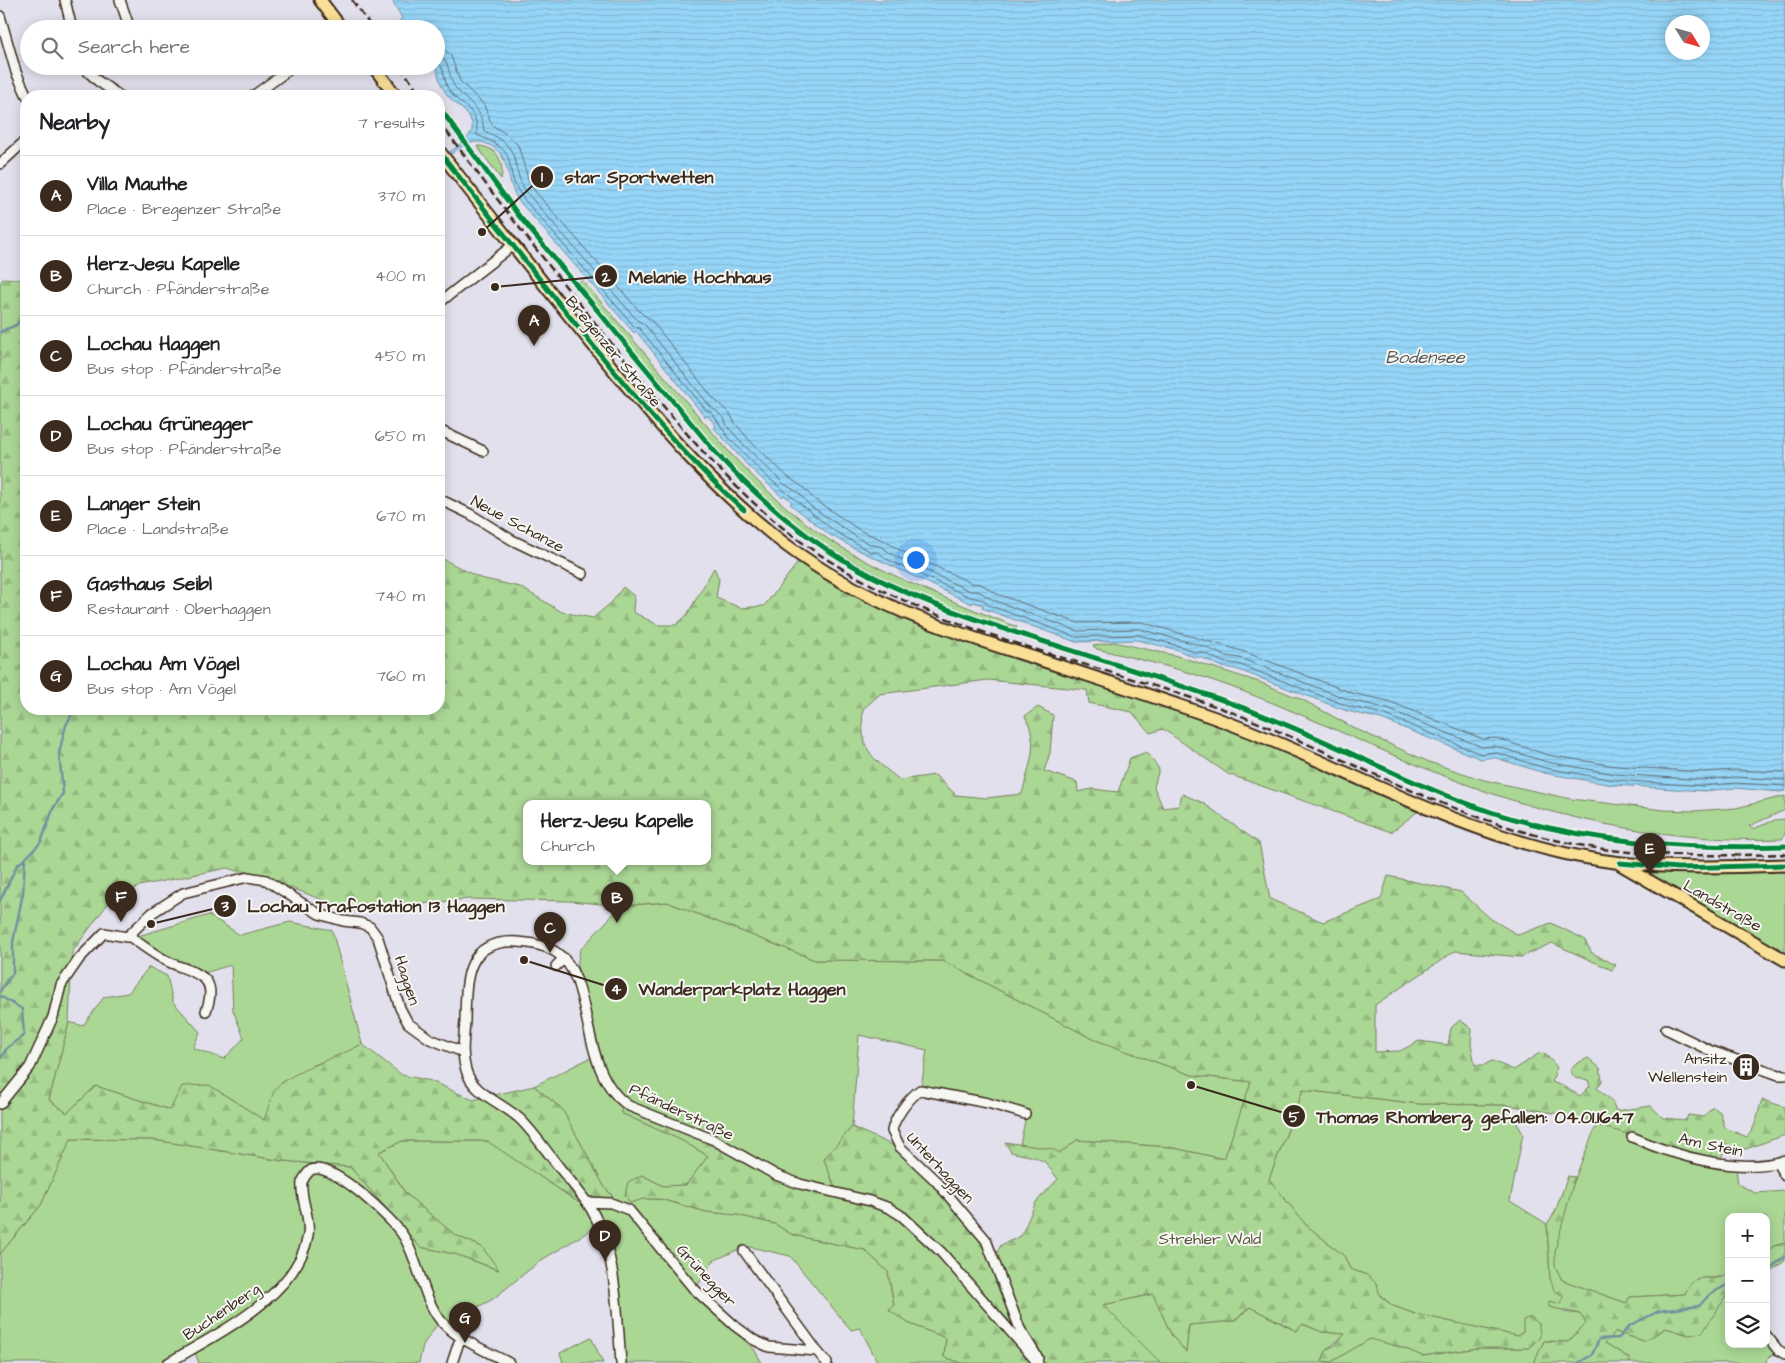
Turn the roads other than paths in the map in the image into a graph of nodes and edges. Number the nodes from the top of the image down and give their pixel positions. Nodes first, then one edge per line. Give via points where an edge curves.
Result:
1 (65, 0) edge
2 (120, 0) edge
3 (320, 0) edge
4 (0, 16) edge
5 (70, 20) edge
6 (127, 20) edge
7 (335, 20) edge
8 (92, 75) edge
9 (282, 75) edge
10 (380, 75) edge
11 (24, 90) edge
12 (111, 90) edge
13 (261, 90) edge
14 (391, 90) edge
15 (20, 146) edge
16 (445, 158) edge
17 (0, 164) edge
18 (512, 246) junction
19 (445, 298) edge
20 (445, 433) edge
21 (483, 451) dead end
22 (445, 503) edge
23 (583, 574) dead end
24 (1620, 863) junction
25 (1785, 865) edge
26 (129, 936) junction
27 (564, 958) junction
28 (1785, 960) edge
29 (556, 966) dead end
30 (206, 1011) dead end
31 (1666, 1029) dead end
32 (463, 1052) junction
33 (1785, 1075) edge
34 (0, 1104) edge
35 (1025, 1114) dead end
36 (1632, 1137) dead end
37 (1781, 1162) edge
38 (1785, 1176) edge
39 (587, 1202) junction
40 (744, 1251) dead end
41 (460, 1336) junction
42 (1770, 1340) edge
43 (817, 1351) junction
44 (1785, 1354) edge
45 (168, 1363) edge
46 (452, 1363) edge
47 (509, 1363) edge
48 (621, 1363) edge
49 (827, 1363) edge
50 (1038, 1363) edge

1 - 5 street
2 - 6 street
3 - 7 main road
4 - 11 street
8 - 12 street
9 - 13 street
10 - 14 main road
15 - 17 street
16 - 18 main road, Bregenzer Straße
18 - 19 street
18 - 24 main road, Bregenzer Straße via 694,464 784,542 855,589 921,620 1235,724 1493,834 1558,852
20 - 21 street
22 - 23 street, Neue Schanze
24 - 25 main road, Bregenzer Straße via 1678,868
24 - 28 main road, Landstraße
26 - 30 street via 163,959 205,979 211,992
26 - 32 street, Haggen via 152,913 178,895 248,877 270,882 323,916 370,927 378,938 400,1008 408,1023 430,1039
26 - 34 street via 100,934 79,959 61,985 53,1017 30,1067
27 - 29 street
27 - 32 street via 546,948 517,942 497,943 478,953 468,972
27 - 50 street, Pfänderstraße via 576,982 599,1066 608,1087 620,1100 714,1140 776,1175 870,1201 902,1216 941,1252
31 - 33 street via 1711,1051
32 - 39 street via 466,1071 474,1084 528,1127
35 - 50 street, Unterhaggen via 920,1090 898,1117 892,1131 900,1148 936,1181 986,1240 1020,1329 1038,1356
36 - 37 street, Am Stein via 1666,1150 1731,1165 1753,1167
37 - 38 street
39 - 43 street, Grünegger via 611,1203 629,1210 703,1298 754,1340 774,1348
39 - 48 street via 598,1223 616,1289
40 - 43 street
41 - 45 street, Buchenberg via 439,1318 404,1236 390,1220 344,1180 328,1172 313,1170 302,1186 309,1225 307,1241 284,1281 258,1307
41 - 46 street
41 - 47 street
42 - 44 street
43 - 49 street

